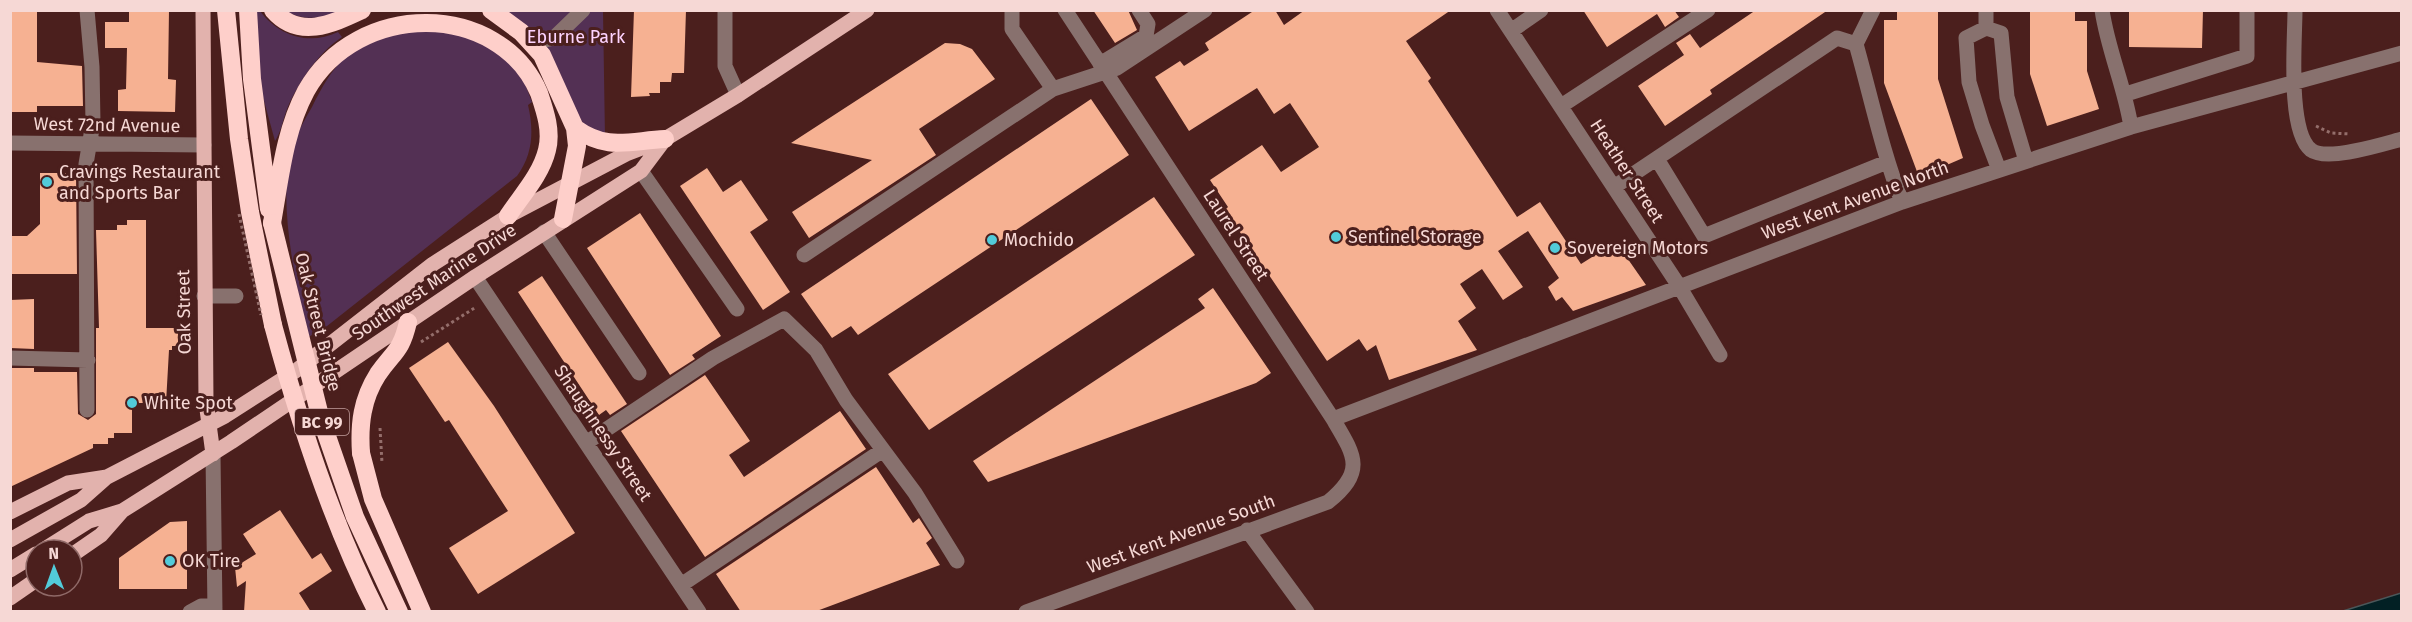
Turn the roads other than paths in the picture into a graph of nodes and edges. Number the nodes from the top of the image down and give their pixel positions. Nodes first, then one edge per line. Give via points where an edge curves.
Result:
1 (87, 10) edge
2 (203, 10) edge
3 (226, 10) edge
4 (248, 10) edge
5 (273, 10) edge
6 (362, 10) edge
7 (491, 10) edge
8 (583, 10) edge
9 (725, 10) edge
10 (867, 10) edge
11 (1012, 10) edge
12 (1065, 10) edge
13 (1139, 10) edge
14 (1205, 10) edge
15 (1497, 10) edge
16 (1541, 10) edge
17 (1708, 10) edge
18 (1873, 10) edge
19 (1986, 10) edge
20 (2102, 10) edge
21 (2247, 10) edge
22 (2295, 10) edge
23 (1986, 28) junction
24 (1511, 31) junction
25 (532, 43) junction
26 (1856, 44) junction
27 (2402, 53) edge
28 (1103, 68) junction
29 (2294, 82) junction
30 (1053, 88) junction
31 (2126, 94) junction
32 (738, 95) junction
33 (1560, 106) junction
34 (2131, 126) junction
35 (575, 128) junction
36 (665, 139) junction
37 (2402, 139) edge
38 (10, 143) edge
39 (89, 144) junction
40 (204, 146) junction
41 (1657, 159) junction
42 (2026, 161) junction
43 (1887, 162) junction
44 (1999, 170) junction
45 (641, 171) junction
46 (572, 181) junction
47 (1614, 187) junction
48 (1902, 202) junction
49 (272, 213) junction
50 (508, 216) junction
51 (563, 219) junction
52 (544, 232) junction
53 (804, 255) dead end
54 (475, 277) junction
55 (1679, 286) junction
56 (204, 296) junction
57 (236, 296) dead end
58 (737, 309) dead end
59 (408, 322) junction
60 (1720, 354) dead end
61 (10, 358) edge
62 (88, 360) junction
63 (639, 373) dead end
64 (87, 410) dead end
65 (1333, 419) junction
66 (209, 425) junction
67 (586, 443) junction
68 (883, 450) junction
69 (213, 454) junction
70 (107, 477) junction
71 (1346, 487) joint
72 (122, 511) junction
73 (10, 512) edge
74 (1247, 530) junction
75 (62, 538) edge
76 (10, 540) edge
77 (84, 547) edge
78 (24, 561) edge
79 (957, 561) dead end
80 (10, 570) edge
81 (681, 585) junction
82 (24, 588) edge
83 (10, 598) edge
84 (1061, 606) edge
85 (215, 609) edge
86 (190, 612) edge
87 (377, 612) edge
88 (399, 612) edge
89 (422, 612) edge
90 (699, 612) edge
91 (1026, 612) edge
92 (1307, 612) edge

1 - 39 street via 93,67
2 - 40 main road, Oak Street
3 - 87 highway, BC 99, bridge via 239,140 273,325 301,422 337,523
4 - 49 highway, BC 99 via 257,126
5 - 6 highway via 292,24 310,28 334,23
7 - 25 highway
8 - 25 street via 554,38
9 - 32 street via 725,66
10 - 32 main road, Southwest Marine Drive
11 - 30 street via 1012,29
12 - 28 street, Laurel Street
13 - 28 street via 1148,24 1146,36
14 - 28 street via 1118,68
15 - 24 street, Heather Street
16 - 24 street
17 - 33 street
18 - 26 street
19 - 23 street
20 - 31 street via 2106,40
21 - 31 street via 2247,56
22 - 29 street
23 - 42 street via 2001,33 2007,97
23 - 44 street via 1966,38 1969,82
24 - 33 street, Heather Street
25 - 35 highway via 549,68
26 - 41 street via 1837,38
26 - 43 street
27 - 29 street, West Kent Avenue North
28 - 30 street
28 - 65 street, Laurel Street
29 - 34 street, West Kent Avenue North
29 - 37 street via 2298,121 2312,150 2323,154 2354,151
30 - 53 street
31 - 34 street
32 - 36 main road, Southwest Marine Drive
33 - 47 street, Heather Street
34 - 42 street, West Kent Avenue North
35 - 36 highway via 592,140 608,144
35 - 46 highway via 577,146
36 - 45 main road, Southwest Marine Drive
36 - 46 main road, Southwest Marine Drive
38 - 39 street, West 72nd Avenue
39 - 40 street, West 72nd Avenue
39 - 62 street
40 - 56 main road, Oak Street
41 - 43 street via 1704,236
41 - 47 street
42 - 44 street, West Kent Avenue North
43 - 48 street
44 - 48 street, West Kent Avenue North
45 - 51 main road, Southwest Marine Drive
45 - 58 street
46 - 50 main road, Southwest Marine Drive
46 - 51 highway
47 - 55 street, Heather Street
48 - 55 street, West Kent Avenue North
49 - 50 highway via 297,110 320,71 334,54 369,29 407,16 427,15 464,20 491,32 512,49 534,79 548,125 548,148 538,174
49 - 88 highway, Oak Street Bridge / BC 99, bridge via 320,416 355,517
50 - 66 main road, Southwest Marine Drive via 434,264 297,370
51 - 52 main road, Southwest Marine Drive
52 - 54 main road, Southwest Marine Drive
52 - 63 street
54 - 59 main road, Southwest Marine Drive
54 - 67 street, Shaughnessy Street
55 - 60 street, Heather Street
55 - 65 street, West Kent Avenue North
56 - 57 street
56 - 66 main road, Oak Street
59 - 69 main road, Southwest Marine Drive
59 - 89 highway, bridge via 403,344 379,372 366,399 360,422 361,453 373,499
61 - 62 street
62 - 64 street
65 - 71 street, Laurel Street via 1352,459 1353,473
66 - 69 main road, Oak Street
66 - 70 main road, Southwest Marine Drive
67 - 68 street via 713,358 784,319 816,350
67 - 81 street, Shaughnessy Street
68 - 79 street
68 - 81 street
69 - 72 main road, Southwest Marine Drive
69 - 85 street, Oak Street
70 - 73 main road, Southwest Marine Drive via 68,483
70 - 76 main road via 81,500
71 - 74 street, West Kent Avenue South via 1328,502
72 - 75 main road via 88,521
72 - 77 main road, Southwest Marine Drive via 101,536
74 - 84 street, West Kent Avenue South
74 - 92 street
78 - 80 main road
81 - 90 street, Shaughnessy Street
82 - 83 main road
84 - 91 street, West Kent Avenue South
85 - 86 street via 201,606

